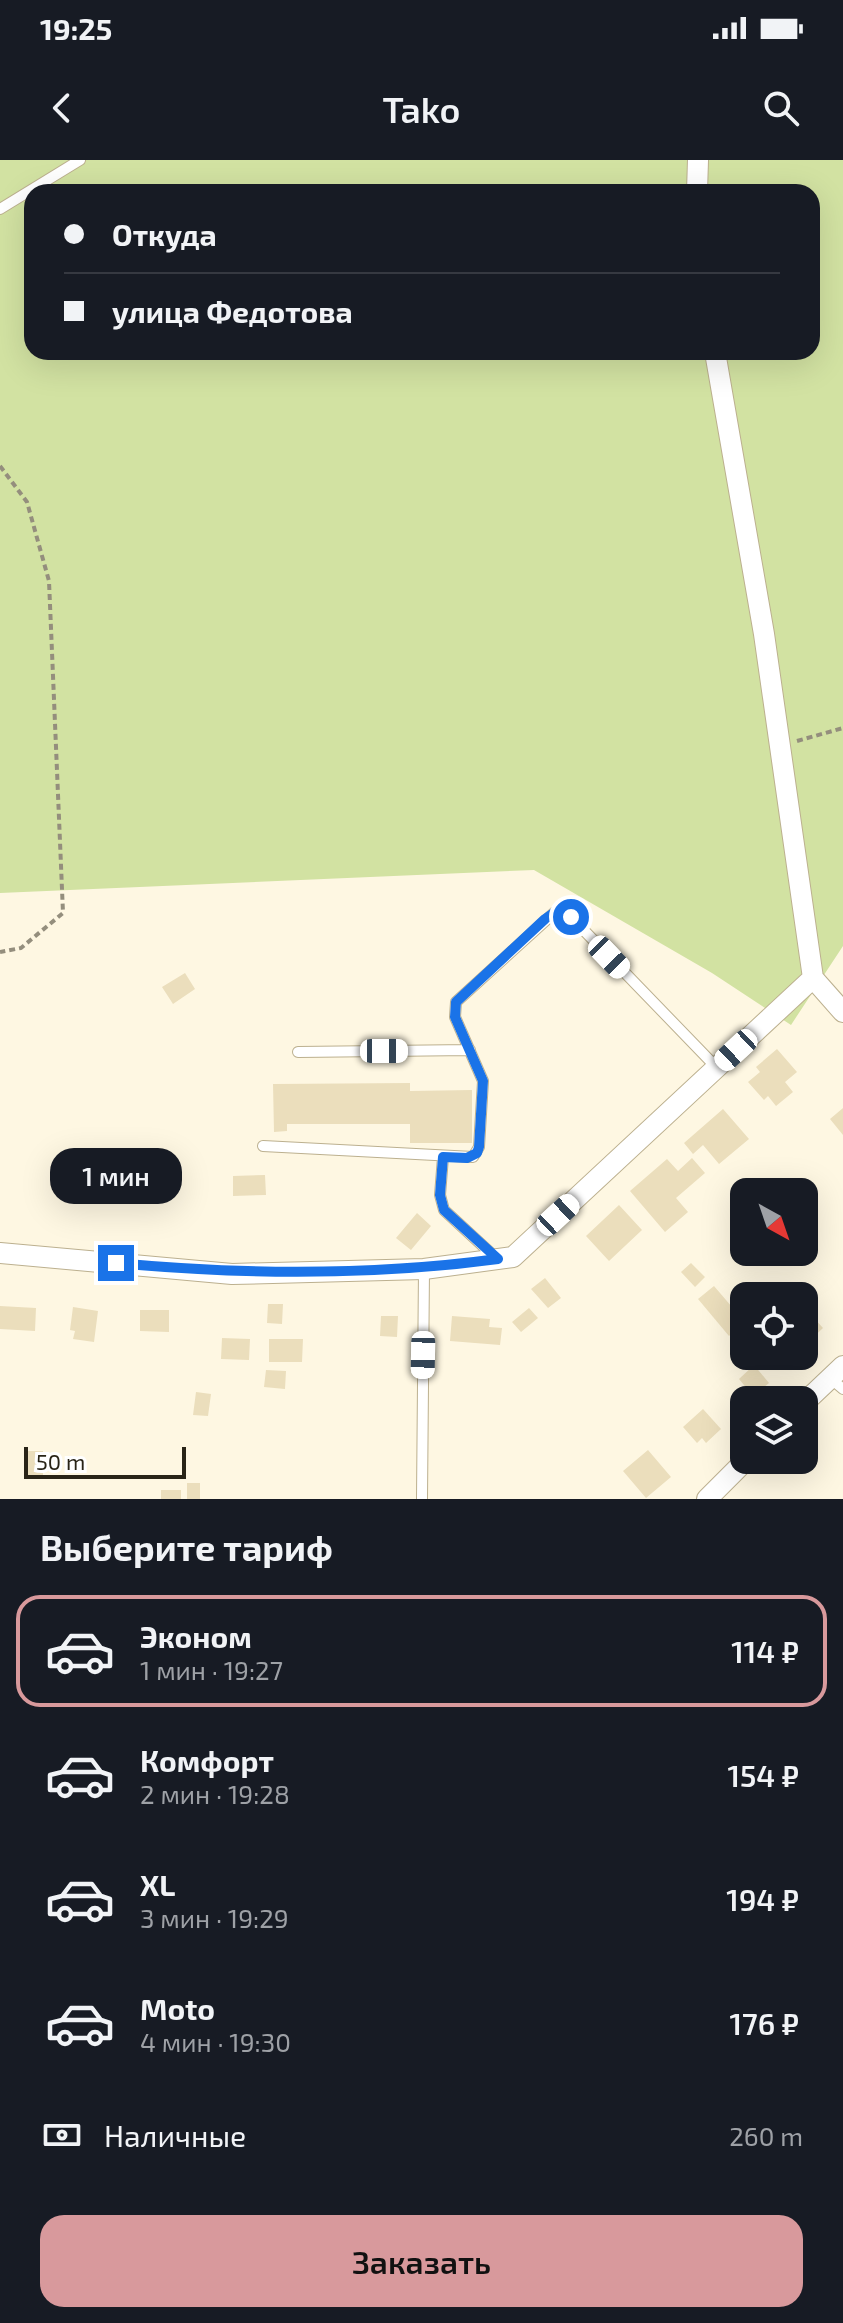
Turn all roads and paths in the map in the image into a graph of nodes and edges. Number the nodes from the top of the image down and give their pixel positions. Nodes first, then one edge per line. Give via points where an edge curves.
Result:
1 (80, 160) edge
2 (698, 160) edge
3 (41, 184) edge
4 (697, 184) edge
5 (24, 194) edge
6 (0, 209) edge
7 (716, 360) edge
8 (0, 466) edge
9 (843, 728) edge
10 (780, 745) junction
11 (0, 952) edge
12 (813, 978) junction
13 (843, 1012) edge
14 (470, 1050) junction
15 (298, 1052) dead end
16 (717, 1068) junction
17 (263, 1146) dead end
18 (443, 1157) junction
19 (0, 1253) edge
20 (498, 1259) junction
21 (424, 1269) junction
22 (839, 1378) edge
23 (818, 1393) edge
24 (732, 1474) edge
25 (422, 1499) edge
26 (707, 1499) edge

1 - 3 lane
2 - 4 street
5 - 6 lane
7 - 10 street
8 - 11 path via 27,502 49,581 63,913 21,948
9 - 10 path
10 - 12 street
12 - 13 street
12 - 16 street
14 - 15 lane
14 - 16 lane via 455,1017 456,1002 555,912 564,913
14 - 18 lane via 483,1081 479,1147 467,1158
16 - 20 street via 513,1257
17 - 18 lane
18 - 20 lane via 444,1210
19 - 21 street via 232,1274
20 - 21 street
21 - 25 lane
22 - 23 street
24 - 26 street

